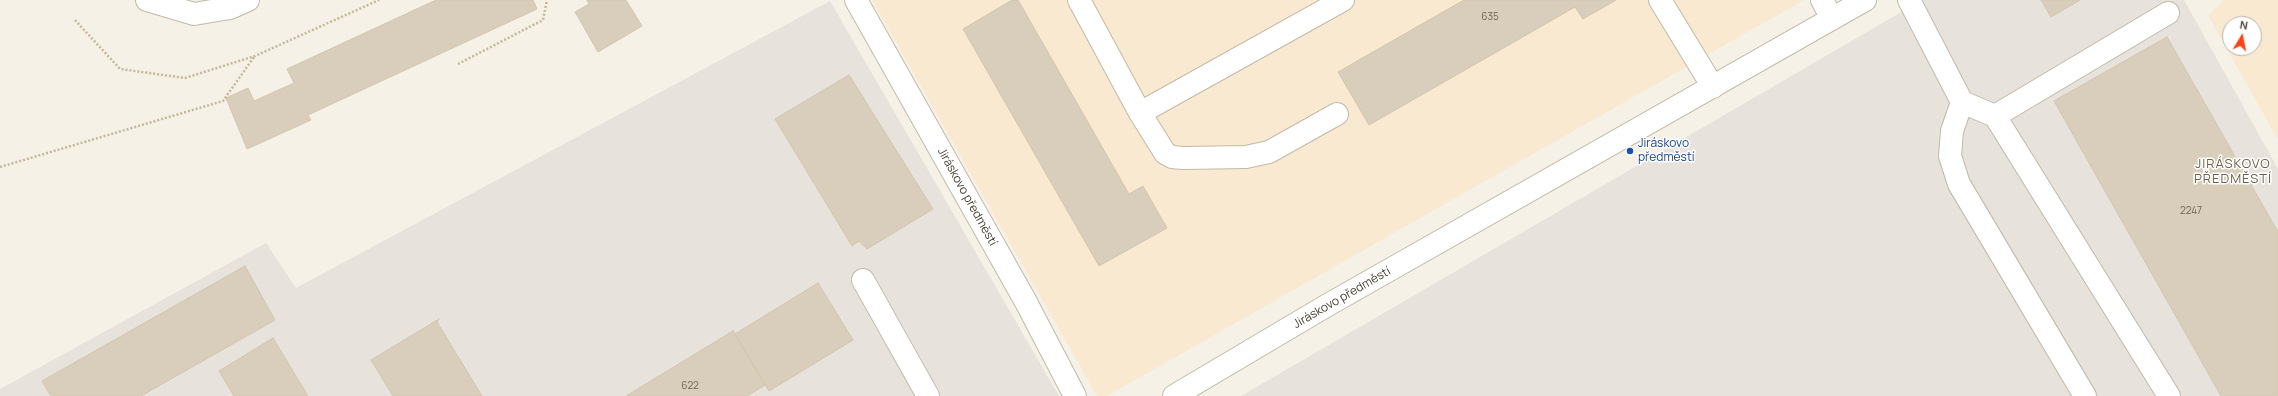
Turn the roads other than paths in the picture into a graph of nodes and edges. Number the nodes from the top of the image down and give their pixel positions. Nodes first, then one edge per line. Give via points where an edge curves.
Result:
1 (147, 0) edge
2 (248, 0) edge
3 (856, 0) edge
4 (1079, 0) edge
5 (1343, 0) edge
6 (1660, 0) edge
7 (1822, 0) edge
8 (1865, 0) edge
9 (1909, 0) edge
10 (2168, 13) dead end
11 (1832, 19) junction
12 (1713, 87) junction
13 (1962, 102) junction
14 (1140, 113) junction
15 (1336, 114) dead end
16 (1995, 116) junction
17 (863, 280) dead end
18 (1178, 395) edge
19 (928, 396) edge
20 (1075, 396) edge
21 (2085, 396) edge
22 (2169, 396) edge

1 - 2 street via 194,14 230,8
3 - 20 street, Jiráskovo předměstí via 1026,302
4 - 14 street
5 - 14 street
6 - 12 street
7 - 11 street
8 - 11 street, Jiráskovo předměstí
9 - 13 street
10 - 16 street
11 - 12 street, Jiráskovo předměstí
12 - 18 street, Jiráskovo předměstí via 1326,306
13 - 16 street
13 - 21 street via 1952,131 1950,156 1959,184
14 - 15 street via 1166,153 1172,157 1183,158 1246,157 1269,152
16 - 22 street
17 - 19 street

